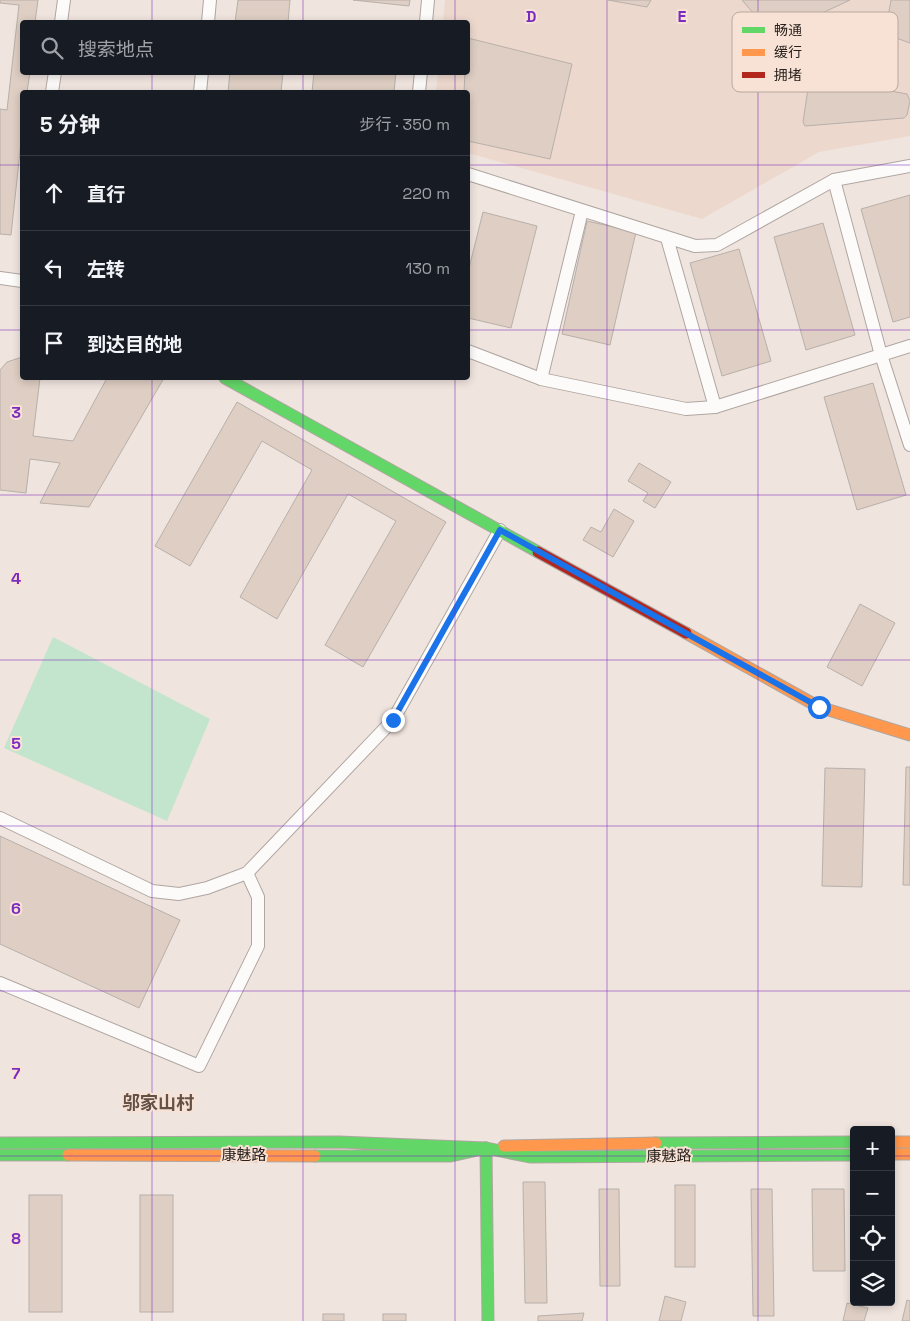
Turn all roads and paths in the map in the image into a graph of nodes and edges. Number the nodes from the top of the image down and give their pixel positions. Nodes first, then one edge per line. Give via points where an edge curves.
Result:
1 (64, 0) edge
2 (210, 0) edge
3 (428, 0) edge
4 (61, 20) edge
5 (208, 20) edge
6 (426, 20) edge
7 (55, 75) edge
8 (202, 75) edge
9 (421, 75) edge
10 (52, 90) edge
11 (200, 90) edge
12 (419, 90) edge
13 (910, 166) edge
14 (470, 175) edge
15 (834, 180) junction
16 (582, 211) junction
17 (667, 238) junction
18 (0, 278) edge
19 (20, 281) edge
20 (910, 346) edge
21 (470, 352) edge
22 (881, 355) junction
23 (541, 379) junction
24 (229, 380) edge
25 (715, 407) junction
26 (910, 445) edge
27 (500, 530) junction
28 (910, 735) edge
29 (0, 818) edge
30 (247, 873) junction
31 (0, 983) edge
32 (850, 1142) edge
33 (895, 1142) edge
34 (910, 1142) edge
35 (0, 1143) edge
36 (486, 1148) junction
37 (895, 1154) edge
38 (910, 1154) edge
39 (0, 1155) edge
40 (850, 1155) edge
41 (488, 1321) edge

1 - 4 street
2 - 5 street
3 - 6 street
7 - 10 street
8 - 11 street
9 - 12 street
13 - 15 street
14 - 16 street
15 - 17 street via 717,245 695,246
15 - 22 street
16 - 17 street
16 - 23 street
17 - 25 street
18 - 19 street
20 - 22 street
21 - 23 street
22 - 25 street
22 - 26 street
23 - 25 street via 686,409
24 - 27 main road
27 - 28 main road via 819,707
27 - 30 street via 393,720
29 - 30 street via 152,891 179,894 207,888
30 - 31 street via 258,897 258,946 199,1066
32 - 36 main road, 康魅路 via 530,1144
33 - 34 main road
35 - 36 main road, 康魅路 via 339,1142
36 - 39 main road, 康魅路 via 451,1156
36 - 40 main road, 康魅路 via 530,1157
36 - 41 main road
37 - 38 main road

